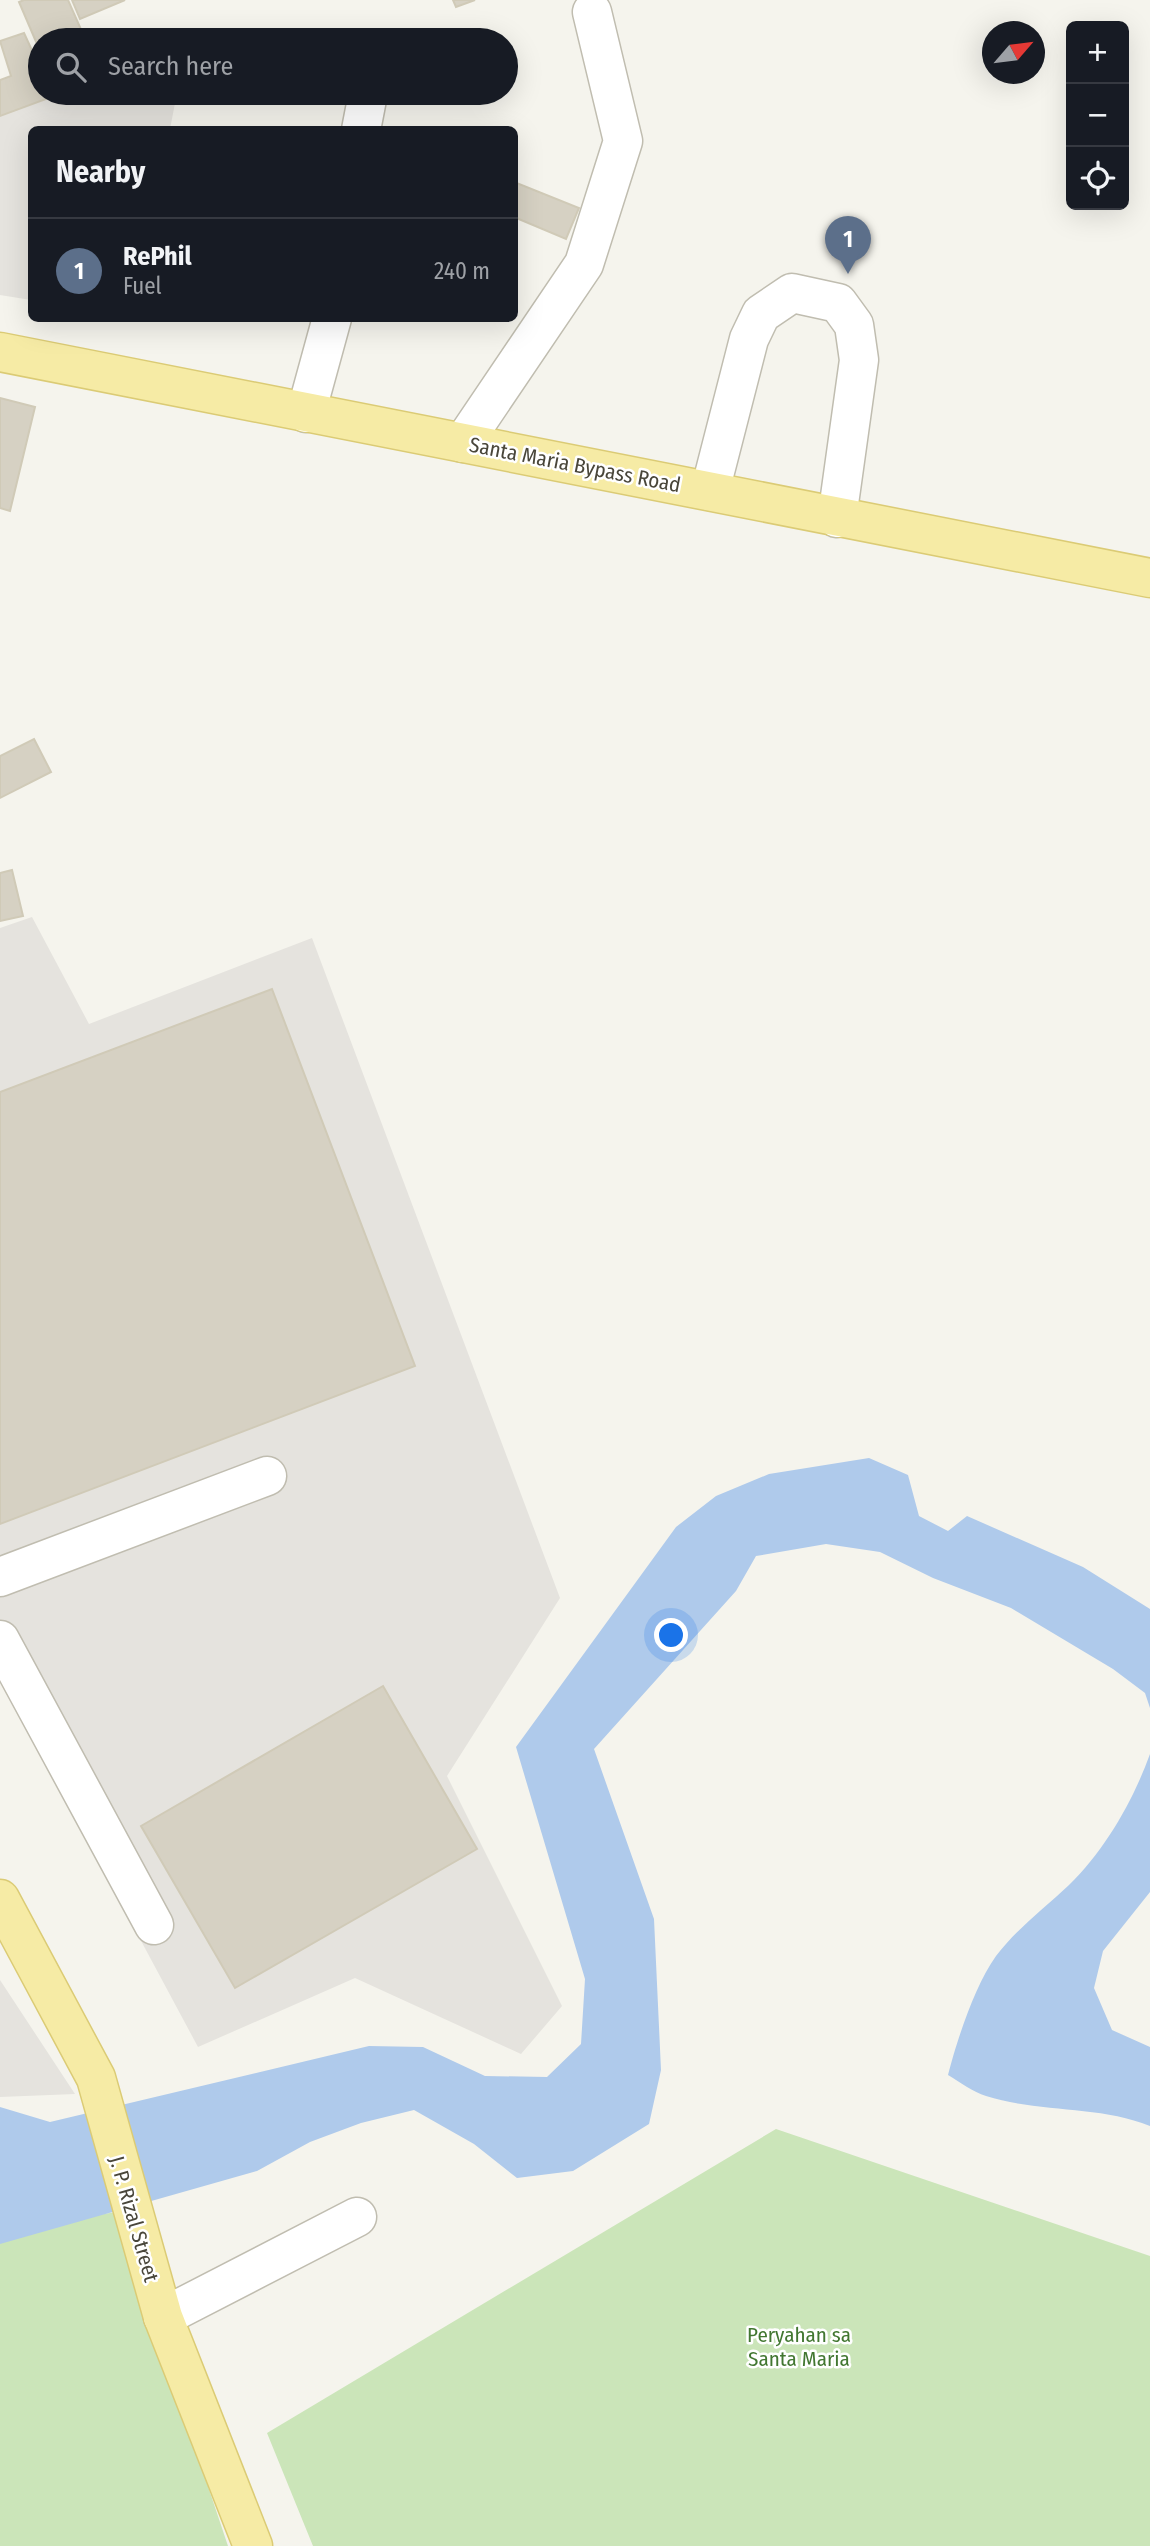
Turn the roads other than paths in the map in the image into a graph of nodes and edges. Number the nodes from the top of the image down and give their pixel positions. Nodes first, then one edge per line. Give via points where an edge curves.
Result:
1 (593, 12) dead end
2 (331, 322) edge
3 (0, 352) edge
4 (306, 412) junction
5 (463, 443) junction
6 (710, 491) junction
7 (837, 518) junction
8 (1150, 578) edge
9 (267, 1476) dead end
10 (0, 1577) edge
11 (0, 1640) edge
12 (0, 1899) edge
13 (154, 1925) dead end
14 (357, 2217) dead end
15 (163, 2317) junction
16 (253, 2546) edge

1 - 5 lane via 623,141 584,264
2 - 4 lane
3 - 4 main road, Santa Maria Bypass Road
4 - 5 main road, Santa Maria Bypass Road
5 - 6 main road, Santa Maria Bypass Road
6 - 7 main road, Santa Maria Bypass Road
6 - 7 lane via 749,340 761,314 792,293 838,303 854,325 859,360
7 - 8 main road, Santa Maria Bypass Road
9 - 10 lane
11 - 13 lane
12 - 15 main road, J. P. Rizal Street via 96,2078
14 - 15 lane
15 - 16 main road, J. P. Rizal Street

